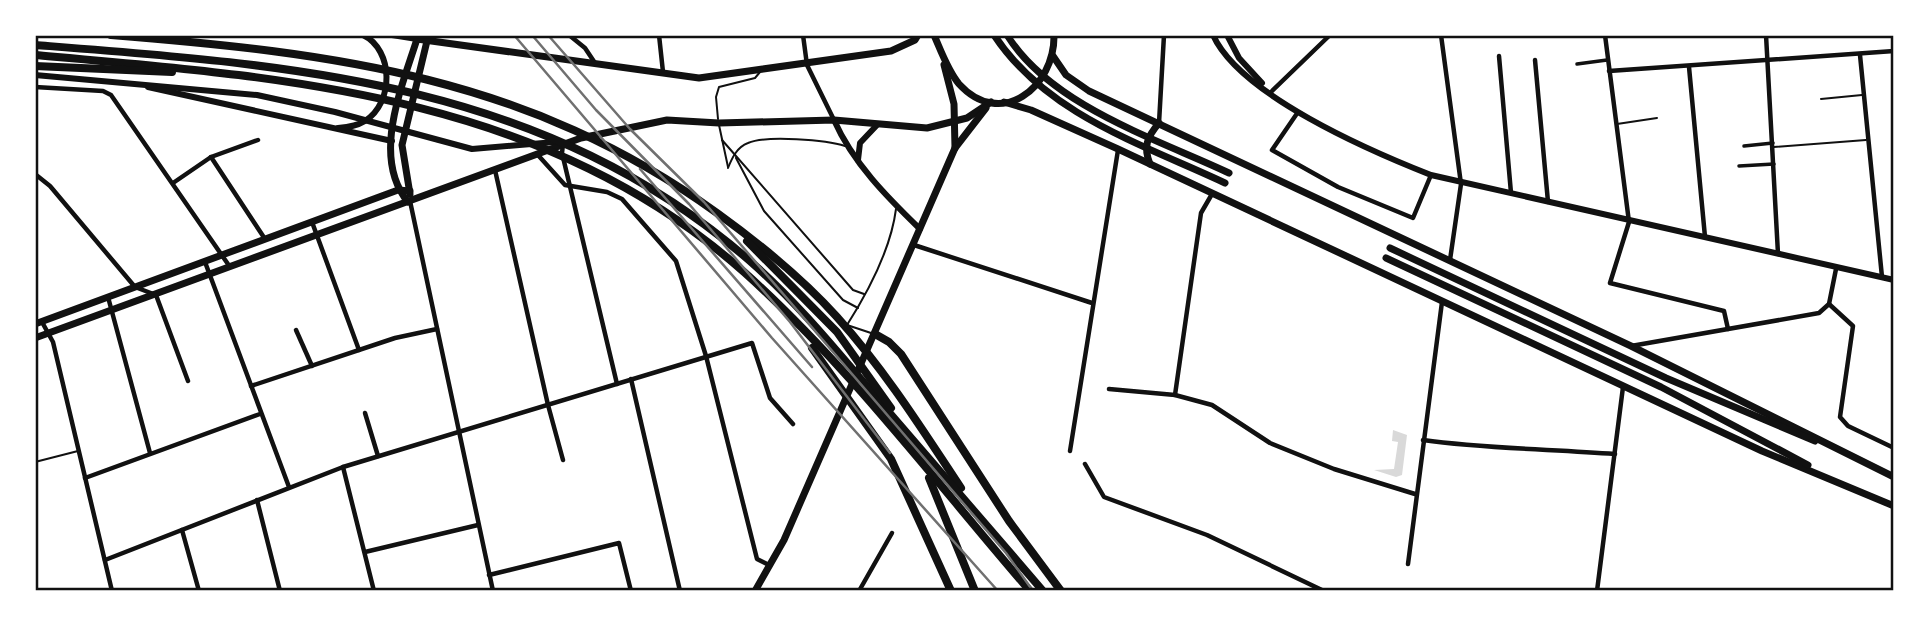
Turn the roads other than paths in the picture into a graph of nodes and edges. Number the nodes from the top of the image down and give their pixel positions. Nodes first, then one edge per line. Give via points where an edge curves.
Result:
1 (111, 35) edge
2 (363, 35) edge
3 (392, 35) edge
4 (569, 35) edge
5 (659, 35) edge
6 (803, 35) edge
7 (918, 35) edge
8 (934, 35) edge
9 (994, 35) edge
10 (1007, 35) edge
11 (1054, 35) edge
12 (1164, 35) edge
13 (1213, 35) edge
14 (1227, 35) edge
15 (1330, 35) edge
16 (1441, 35) edge
17 (1605, 35) edge
18 (1766, 35) edge
19 (417, 39) junction
20 (428, 41) junction
21 (35, 45) edge
22 (1894, 51) edge
23 (942, 54) junction
24 (35, 55) edge
25 (1860, 55) junction
26 (1053, 56) junction
27 (1499, 57) dead end
28 (1535, 60) dead end
29 (1607, 60) junction
30 (1767, 62) junction
31 (596, 64) junction
32 (1577, 64) dead end
33 (807, 65) junction
34 (35, 66) edge
35 (1689, 67) junction
36 (761, 71) junction
37 (1609, 71) junction
38 (663, 73) junction
39 (35, 75) edge
40 (245, 75) junction
41 (129, 82) junction
42 (35, 87) edge
43 (1271, 92) junction
44 (1864, 95) junction
45 (1821, 99) dead end
46 (991, 102) junction
47 (1004, 102) junction
48 (1298, 111) junction
49 (1657, 118) dead end
50 (834, 120) junction
51 (955, 122) junction
52 (719, 123) junction
53 (1616, 124) junction
54 (877, 125) junction
55 (1156, 126) junction
56 (333, 129) junction
57 (403, 138) junction
58 (581, 138) junction
59 (258, 140) dead end
60 (722, 140) junction
61 (1868, 140) junction
62 (391, 141) junction
63 (563, 144) junction
64 (1773, 145) junction
65 (845, 146) junction
66 (1744, 146) dead end
67 (955, 148) junction
68 (1118, 149) junction
69 (537, 154) junction
70 (734, 154) junction
71 (211, 157) junction
72 (858, 160) junction
73 (1150, 164) junction
74 (1774, 164) junction
75 (1739, 166) dead end
76 (495, 170) junction
77 (1229, 173) dead end
78 (35, 174) edge
79 (1431, 175) junction
80 (173, 183) junction
81 (1225, 183) dead end
82 (1461, 184) junction
83 (571, 188) junction
84 (398, 190) junction
85 (410, 191) junction
86 (1212, 194) junction
87 (1511, 194) junction
88 (409, 202) junction
89 (1548, 203) junction
90 (896, 206) junction
91 (722, 217) junction
92 (312, 222) junction
93 (1629, 222) junction
94 (920, 229) junction
95 (317, 236) junction
96 (1706, 238) junction
97 (265, 240) junction
98 (914, 245) junction
99 (1390, 248) dead end
100 (222, 255) junction
101 (1778, 255) junction
102 (1386, 258) dead end
103 (1450, 260) junction
104 (205, 261) junction
105 (230, 268) junction
106 (1836, 269) junction
107 (210, 275) junction
108 (1882, 277) junction
109 (1894, 279) edge
110 (135, 287) junction
111 (864, 294) junction
112 (156, 295) junction
113 (108, 297) junction
114 (1441, 302) junction
115 (1092, 303) junction
116 (1829, 304) junction
117 (858, 308) junction
118 (112, 311) junction
119 (786, 315) junction
120 (38, 323) edge
121 (437, 329) junction
122 (1728, 329) junction
123 (296, 330) dead end
124 (50, 333) junction
125 (35, 338) edge
126 (874, 338) junction
127 (1631, 346) junction
128 (359, 350) junction
129 (706, 356) junction
130 (312, 366) junction
131 (631, 379) junction
132 (188, 381) dead end
133 (617, 384) junction
134 (251, 386) junction
135 (1624, 386) junction
136 (1109, 389) dead end
137 (1174, 396) junction
138 (548, 405) junction
139 (365, 412) dead end
140 (260, 414) junction
141 (793, 424) dead end
142 (459, 431) junction
143 (1423, 440) junction
144 (1894, 448) edge
145 (1835, 449) junction
146 (80, 451) junction
147 (1070, 451) dead end
148 (150, 453) junction
149 (1615, 454) junction
150 (378, 456) junction
151 (564, 460) dead end
152 (35, 462) edge
153 (1085, 464) dead end
154 (344, 467) junction
155 (1824, 474) junction
156 (1894, 477) edge
157 (85, 478) junction
158 (289, 487) junction
159 (1415, 494) junction
160 (257, 500) junction
161 (1894, 506) edge
162 (478, 525) junction
163 (182, 530) junction
164 (892, 533) dead end
165 (365, 552) junction
166 (105, 560) junction
167 (1408, 564) dead end
168 (770, 566) junction
169 (489, 575) junction
170 (111, 591) edge
171 (199, 591) edge
172 (280, 591) edge
173 (374, 591) edge
174 (493, 591) edge
175 (631, 591) edge
176 (680, 591) edge
177 (755, 591) edge
178 (859, 591) edge
179 (951, 591) edge
180 (975, 591) edge
181 (1032, 591) edge
182 (1043, 591) edge
183 (1061, 591) edge
184 (1324, 591) edge
185 (1597, 591) edge

1 - 91 highway via 238,45 359,63 457,87 564,124 671,181
2 - 56 main road via 385,62 384,91 367,120
3 - 19 main road
4 - 31 street
5 - 38 street
6 - 33 street
7 - 33 main road via 891,51
8 - 23 main road
9 - 81 main road via 1022,72 1062,104
10 - 77 main road via 1028,63 1066,93
11 - 26 main road
12 - 55 street
13 - 43 main road via 1235,68
14 - 43 main road via 1239,58
15 - 43 street
16 - 82 street
17 - 29 street
18 - 30 street
19 - 20 main road
19 - 62 main road
20 - 31 main road
20 - 57 main road
21 - 182 highway via 232,61 369,82 456,103 542,134 625,174 728,242 775,284
22 - 25 street
23 - 46 main road via 959,83
23 - 51 main road
24 - 40 highway
25 - 30 street
25 - 44 street
26 - 47 main road via 1041,82 1024,96
26 - 55 main road via 1077,84
27 - 87 street
28 - 89 street
29 - 32 street
29 - 37 street
30 - 35 street
30 - 64 street
31 - 38 main road
33 - 36 main road
33 - 50 street
34 - 40 highway
35 - 37 street
35 - 96 street
36 - 38 main road via 711,78
36 - 52 lane via 755,78 719,87
37 - 53 street
39 - 41 main road
40 - 119 highway via 365,93 481,125 593,171 704,240
41 - 56 main road
41 - 58 main road via 241,93 335,111 458,147 486,150
42 - 80 street via 108,93
43 - 48 main road
44 - 45 lane
44 - 61 street
46 - 47 main road
46 - 51 main road
46 - 67 main road
47 - 68 main road
48 - 79 main road via 1375,153
48 - 79 street via 1272,150 1338,187 1413,218
49 - 53 lane
50 - 52 main road
50 - 54 main road
50 - 65 main road
51 - 54 main road via 927,128
51 - 67 main road
52 - 58 main road via 667,121
52 - 60 lane
53 - 93 street
54 - 72 main road via 860,144
55 - 73 main road via 1146,142
55 - 103 main road
56 - 62 main road
57 - 62 main road
57 - 85 main road
58 - 63 main road
59 - 71 street
60 - 70 lane
60 - 70 lane via 728,168
61 - 64 lane
61 - 108 street
62 - 84 main road
63 - 69 main road
63 - 83 street
64 - 66 street
64 - 74 street
65 - 70 lane via 828,140 761,142 748,143
65 - 72 main road
67 - 94 main road
68 - 73 main road
68 - 115 street
69 - 76 main road
69 - 83 street via 556,178
70 - 111 lane via 853,290
70 - 117 lane via 764,211 843,300
71 - 80 street
71 - 97 street
72 - 90 main road
73 - 86 main road
74 - 75 street
74 - 101 street
76 - 88 main road
76 - 138 street
78 - 110 street
79 - 82 main road
80 - 100 street
82 - 87 main road
82 - 103 street
83 - 129 street via 614,194 673,257
83 - 133 street
84 - 85 main road
84 - 88 main road
84 - 92 main road
85 - 88 main road
86 - 114 main road
86 - 137 street via 1201,213
87 - 89 main road
88 - 95 main road
88 - 121 street
89 - 93 main road
90 - 94 main road
90 - 111 lane via 894,228
91 - 180 highway via 837,332 889,404 929,478
91 - 181 highway via 793,274 867,352
92 - 95 street
92 - 97 main road
93 - 96 main road
93 - 122 street via 1610,283 1724,311
94 - 98 main road
95 - 105 main road
95 - 128 street
96 - 101 main road
97 - 100 main road
98 - 115 street
98 - 126 main road
99 - 145 main road via 1740,412
100 - 104 main road
100 - 105 street
101 - 106 main road
102 - 155 main road via 1661,387
103 - 127 main road
104 - 107 street
104 - 110 main road
105 - 107 main road
106 - 108 main road
106 - 116 street
107 - 112 main road
107 - 134 street
108 - 109 main road
110 - 112 street
110 - 113 main road
111 - 117 lane
112 - 118 main road
112 - 132 street
113 - 118 street
113 - 120 main road
114 - 135 main road
114 - 143 street
115 - 147 street
116 - 122 street via 1819,313
116 - 144 street via 1853,326 1840,417 1848,426
117 - 126 lane via 847,325
118 - 124 main road
118 - 148 street
119 - 179 highway via 891,459
119 - 181 highway via 847,378
120 - 124 street
121 - 128 street
121 - 142 street
122 - 127 street
123 - 130 street
124 - 125 main road
124 - 146 street
126 - 168 main road
126 - 183 highway via 889,342 901,354 1009,521
127 - 145 main road via 1784,419
128 - 130 street
129 - 131 street
129 - 141 street via 752,343 770,398
129 - 168 street via 757,559
130 - 134 street
131 - 133 street
131 - 176 street
133 - 138 street
134 - 140 street
135 - 149 street
135 - 155 main road via 1762,451
136 - 137 street
137 - 159 street via 1212,405 1270,443
138 - 142 street
138 - 151 street
139 - 150 street
140 - 148 street
140 - 158 street
142 - 150 street
142 - 162 street
143 - 149 street via 1514,451 1546,448
143 - 159 street
145 - 156 main road
146 - 152 lane
146 - 157 street
148 - 157 street
149 - 185 street
150 - 154 street
153 - 184 street via 1104,497 1206,535
154 - 158 street
154 - 165 street
155 - 161 main road
157 - 166 street
158 - 160 street
159 - 167 street
160 - 163 street
160 - 172 street
162 - 165 street
162 - 169 street
163 - 166 street
163 - 171 street
164 - 178 street
165 - 173 street
166 - 170 street
168 - 177 main road
169 - 174 street
169 - 175 street via 618,542

